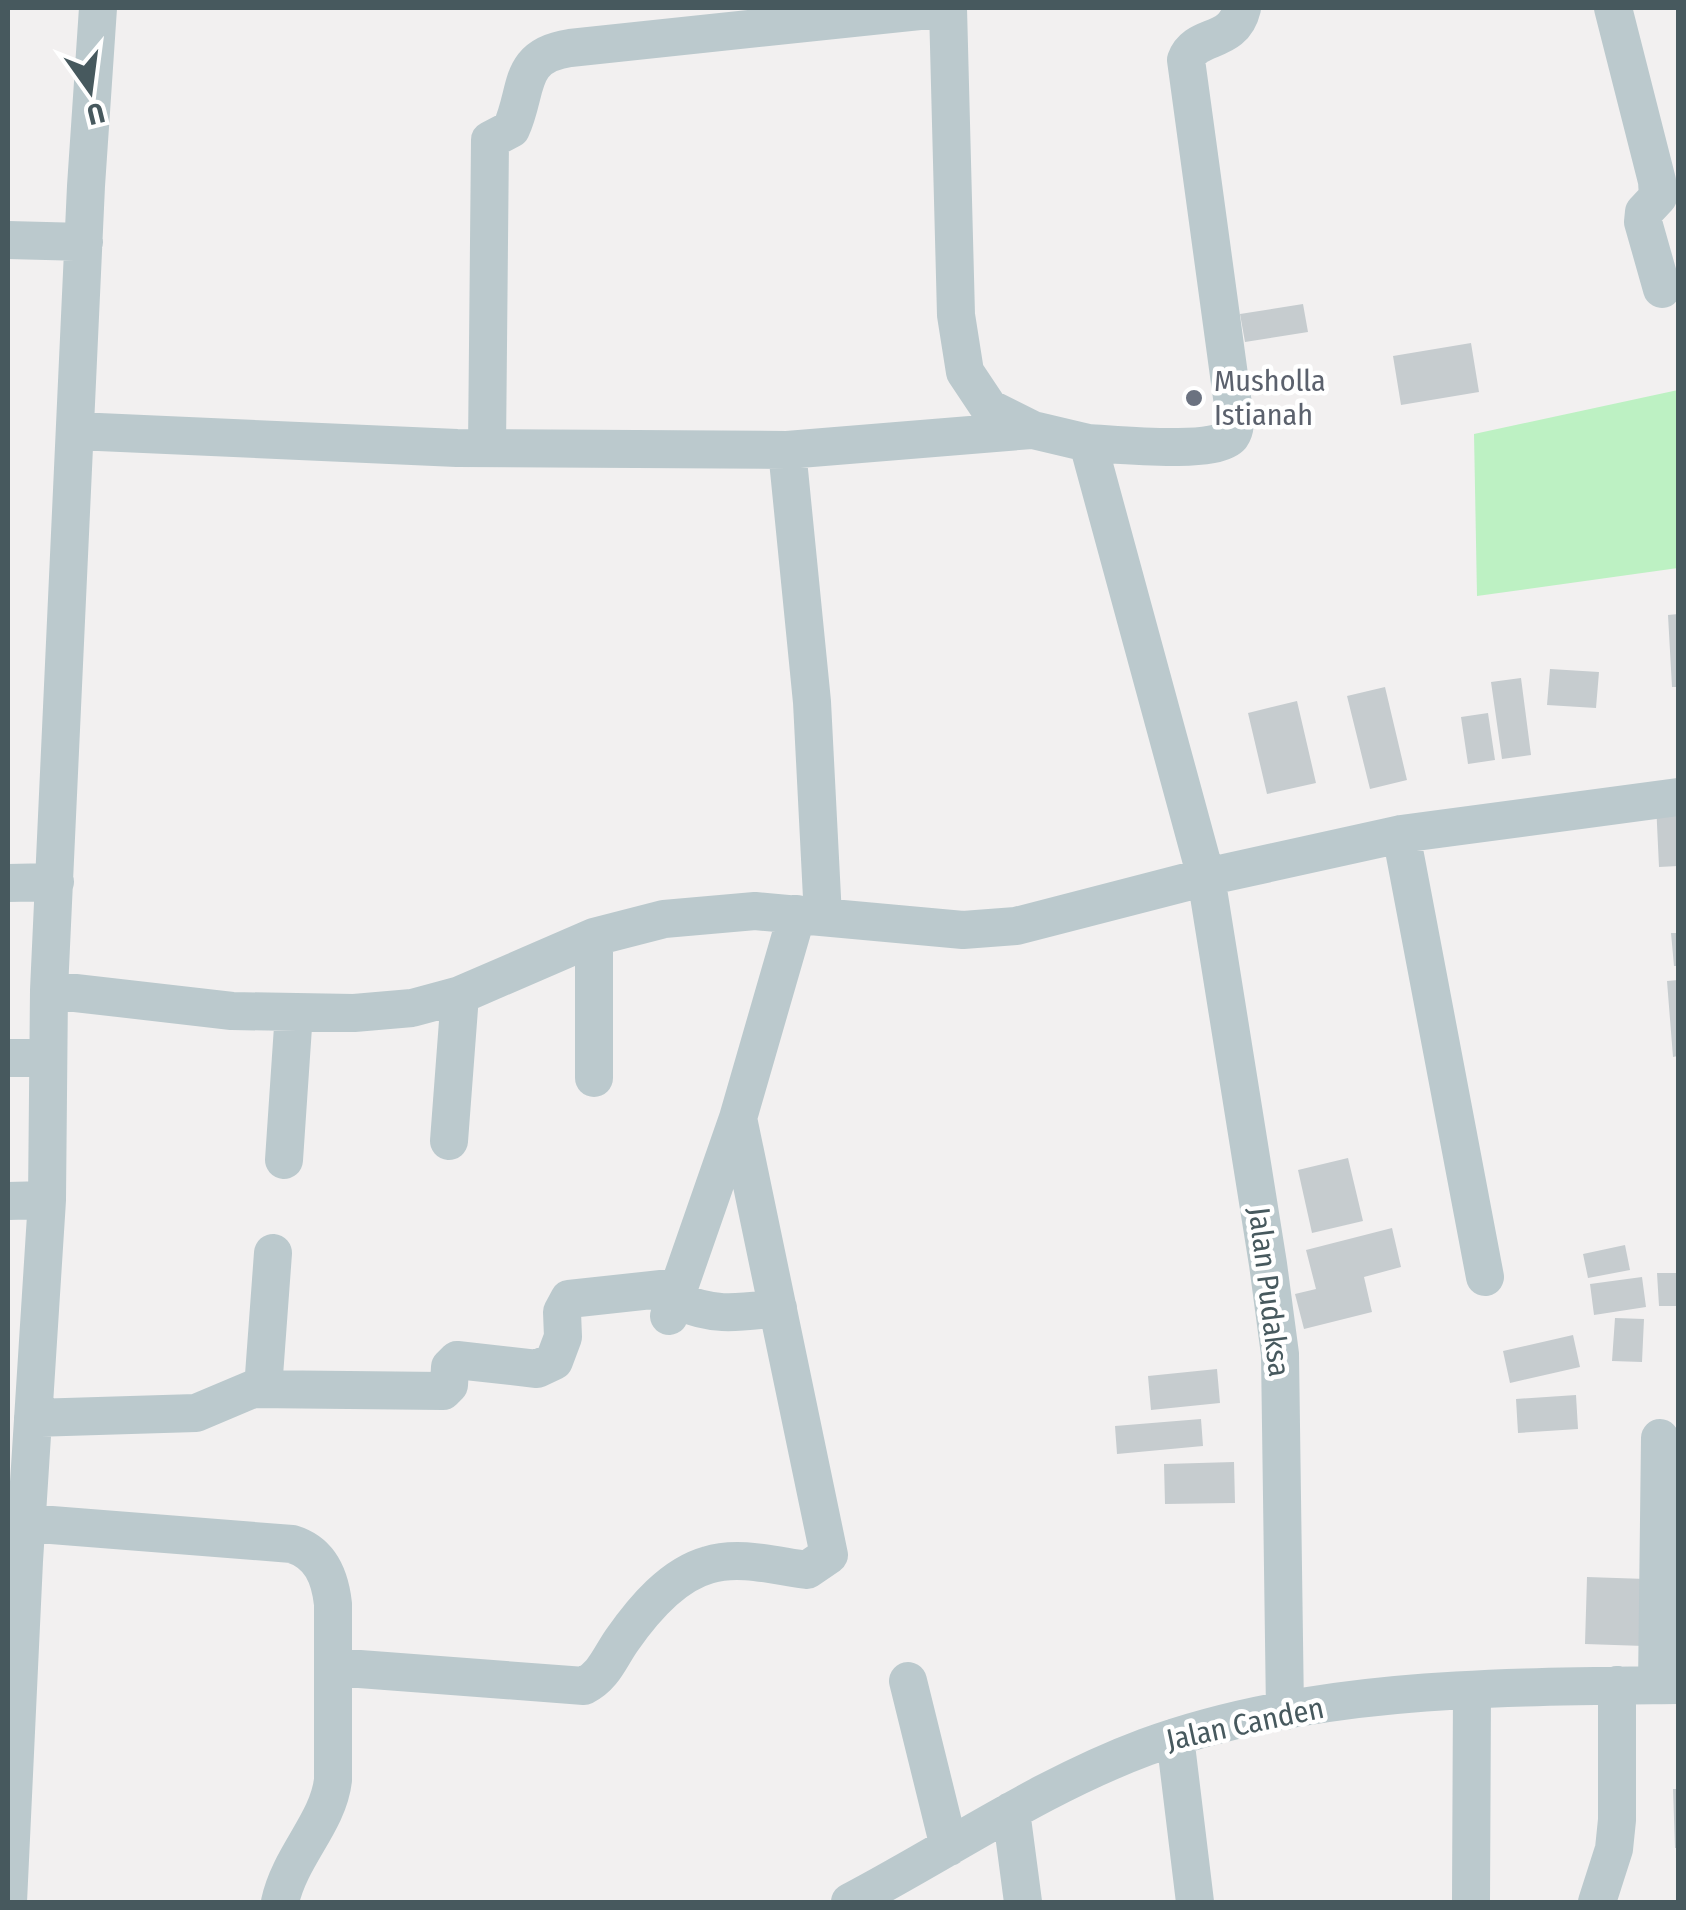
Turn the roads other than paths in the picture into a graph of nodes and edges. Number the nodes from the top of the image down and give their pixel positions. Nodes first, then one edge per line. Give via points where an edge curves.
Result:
1 (98, 8) edge
2 (948, 8) edge
3 (1242, 8) edge
4 (1613, 8) edge
5 (8, 240) edge
6 (84, 242) junction
7 (1662, 290) dead end
8 (1034, 430) junction
9 (76, 431) junction
10 (1088, 442) junction
11 (487, 448) junction
12 (786, 450) junction
13 (1678, 797) edge
14 (1401, 834) junction
15 (1206, 877) junction
16 (55, 882) junction
17 (8, 884) edge
18 (810, 916) junction
19 (594, 936) junction
20 (49, 990) junction
21 (460, 995) junction
22 (294, 1012) junction
23 (8, 1058) edge
24 (48, 1058) junction
25 (594, 1078) dead end
26 (738, 1118) junction
27 (449, 1141) dead end
28 (284, 1160) dead end
29 (48, 1200) junction
30 (8, 1201) edge
31 (273, 1252) dead end
32 (1484, 1277) dead end
33 (674, 1301) junction
34 (778, 1308) junction
35 (263, 1389) junction
36 (33, 1418) junction
37 (1660, 1438) dead end
38 (26, 1523) junction
39 (16, 1561) edge
40 (333, 1667) junction
41 (908, 1682) dead end
42 (1616, 1685) junction
43 (1668, 1685) edge
44 (1472, 1690) junction
45 (1285, 1710) junction
46 (1175, 1737) junction
47 (1011, 1811) junction
48 (949, 1847) junction
49 (8, 1902) edge
50 (280, 1902) edge
51 (850, 1902) edge
52 (1023, 1902) edge
53 (1195, 1902) edge
54 (1471, 1902) edge
55 (1597, 1902) edge

1 - 6 street
2 - 8 street via 956,315 965,372 989,408
2 - 11 street via 570,48 538,59 523,82 511,129 490,140
3 - 10 street via 1227,33 1196,46 1186,60 1234,430 1225,440 1202,445
4 - 7 street via 1657,181 1658,197 1643,222
5 - 6 street
6 - 9 street
8 - 10 street
8 - 12 street
9 - 11 street
9 - 16 street
10 - 15 street, Jalan Pudaksa
11 - 12 street
12 - 18 street via 812,702
13 - 14 street
14 - 15 street
14 - 32 street
15 - 18 street via 1016,926 963,930
15 - 45 street, Jalan Pudaksa via 1280,1354
16 - 17 street
16 - 20 street
18 - 19 street via 705,914
18 - 26 street
19 - 21 street
19 - 25 street
20 - 22 street
20 - 24 street
21 - 22 street via 412,1008
21 - 27 street
22 - 28 street
23 - 24 street
24 - 29 street
26 - 33 street
26 - 34 street
29 - 30 street
29 - 36 street
31 - 35 street
33 - 34 street via 704,1312
33 - 35 street via 569,1299 554,1361 537,1369 457,1360 442,1392
34 - 40 street via 829,1555 807,1570 707,1565 662,1591 597,1679 584,1686
35 - 36 street via 196,1413
36 - 38 street
37 - 43 street
38 - 39 street
38 - 40 street via 301,1547 330,1583
39 - 49 street
40 - 50 street via 332,1790 291,1866
41 - 48 street
42 - 43 street, Jalan Canden
42 - 44 street, Jalan Canden
42 - 55 street via 1618,1820
44 - 45 street, Jalan Canden
44 - 54 street
45 - 46 street, Jalan Canden
46 - 47 street, Jalan Canden
46 - 53 street
47 - 48 street, Jalan Canden
47 - 52 street
48 - 51 street, Jalan Canden

